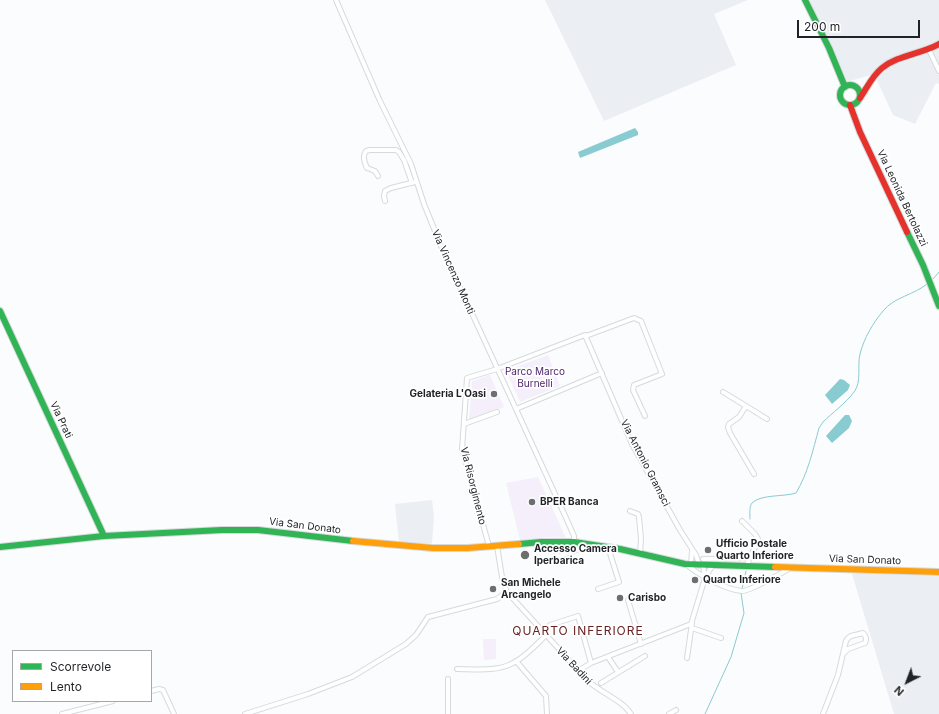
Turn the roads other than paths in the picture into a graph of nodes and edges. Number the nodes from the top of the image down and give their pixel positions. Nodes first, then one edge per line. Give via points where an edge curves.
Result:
1 (336, 0) edge
2 (805, 0) edge
3 (939, 44) edge
4 (929, 50) junction
5 (939, 71) edge
6 (869, 85) junction
7 (847, 86) junction
8 (856, 87) junction
9 (858, 100) junction
10 (850, 105) junction
11 (856, 122) junction
12 (413, 169) junction
13 (408, 171) junction
14 (378, 176) dead end
15 (415, 182) junction
16 (385, 201) dead end
17 (939, 306) edge
18 (0, 311) edge
19 (586, 336) junction
20 (497, 369) junction
21 (602, 373) junction
22 (723, 392) dead end
23 (746, 406) junction
24 (516, 409) junction
25 (497, 412) dead end
26 (645, 416) dead end
27 (767, 419) dead end
28 (464, 424) junction
29 (754, 474) dead end
30 (630, 511) dead end
31 (742, 521) dead end
32 (104, 536) junction
33 (552, 542) junction
34 (574, 542) junction
35 (489, 546) junction
36 (498, 546) junction
37 (0, 547) edge
38 (608, 547) junction
39 (579, 549) dead end
40 (640, 554) junction
41 (748, 558) junction
42 (696, 563) junction
43 (712, 566) junction
44 (747, 566) junction
45 (790, 568) junction
46 (939, 572) edge
47 (705, 578) junction
48 (598, 589) dead end
49 (507, 592) junction
50 (628, 600) dead end
51 (692, 623) junction
52 (550, 626) dead end
53 (692, 628) junction
54 (546, 635) junction
55 (721, 638) dead end
56 (641, 644) junction
57 (844, 653) junction
58 (645, 656) dead end
59 (608, 657) junction
60 (687, 658) dead end
61 (516, 661) junction
62 (591, 663) junction
63 (457, 669) dead end
64 (578, 671) junction
65 (618, 672) junction
66 (448, 679) dead end
67 (601, 683) dead end
68 (152, 691) edge
69 (109, 702) edge
70 (676, 710) dead end
71 (62, 714) edge
72 (174, 714) edge
73 (245, 714) edge
74 (448, 714) edge
75 (547, 714) edge
76 (631, 714) edge
77 (669, 714) edge
78 (823, 714) edge

1 - 12 street, Via Vincenzo Monti
2 - 7 main road
3 - 4 main road
4 - 5 street
4 - 6 main road via 886,66
6 - 8 main road
6 - 9 main road
7 - 8 main road
7 - 10 main road via 841,91 841,99
8 - 9 main road via 860,92
9 - 10 main road
9 - 11 main road, Via Leonida Bertolazzi
10 - 11 main road, Via Leonida Bertolazzi
11 - 17 main road, Via Leonida Bertolazzi
12 - 13 street
12 - 15 street, Via Vincenzo Monti
13 - 14 street via 401,154 396,150 366,151 363,158 369,169 375,171
13 - 15 street
15 - 16 street via 385,191
15 - 20 street, Via Vincenzo Monti
18 - 32 main road, Via Prati
19 - 20 street
19 - 21 street, Via Antonio Gramsci
19 - 26 street via 634,318 641,321 662,374 634,386 633,390
20 - 24 street, Via Vincenzo Monti
20 - 28 street, Via Risorgimento via 467,378
21 - 24 street
21 - 42 street, Via Antonio Gramsci via 632,444 692,551
22 - 23 street
23 - 27 street
23 - 29 street via 728,427
24 - 34 street, Via Vincenzo Monti via 570,526
25 - 28 street
28 - 35 street, Via Risorgimento via 462,449
30 - 40 street via 639,517
31 - 41 street via 758,539
32 - 35 main road, Via San Donato via 258,530 433,548
32 - 37 main road, Via San Donato
33 - 34 main road, Via San Donato
33 - 36 main road, Via San Donato
33 - 39 street via 558,557
34 - 38 main road, Via San Donato
35 - 36 main road, Via San Donato
36 - 49 street, Via Badini via 502,577
38 - 40 main road, Via San Donato
38 - 48 street via 619,582
40 - 42 main road, Via San Donato
41 - 42 street
41 - 44 street
42 - 43 main road, Via San Donato
42 - 47 street, Via Antonio Gramsci
42 - 47 street, Via San Donato via 693,570
43 - 44 main road, Via San Donato
43 - 47 street
44 - 45 main road, Via San Donato
45 - 46 main road, Via San Donato
45 - 47 street, Via San Donato via 741,591
47 - 51 street
49 - 54 street, Via Badini
49 - 73 street via 498,599 428,617 416,635 406,644 352,677
50 - 56 street
51 - 53 street
51 - 56 street
52 - 62 street via 578,616
53 - 55 street
53 - 60 street
54 - 61 street
54 - 64 street, Via Badini
56 - 59 street
57 - 57 street via 848,638 860,633 866,636 865,643 848,648
57 - 78 street
58 - 65 street
59 - 62 street
59 - 65 street
61 - 63 street via 500,668
61 - 75 street via 546,696
62 - 64 street
64 - 76 street, Via Badini
65 - 67 street
66 - 74 street
68 - 72 street via 163,690
69 - 71 street
70 - 77 street

